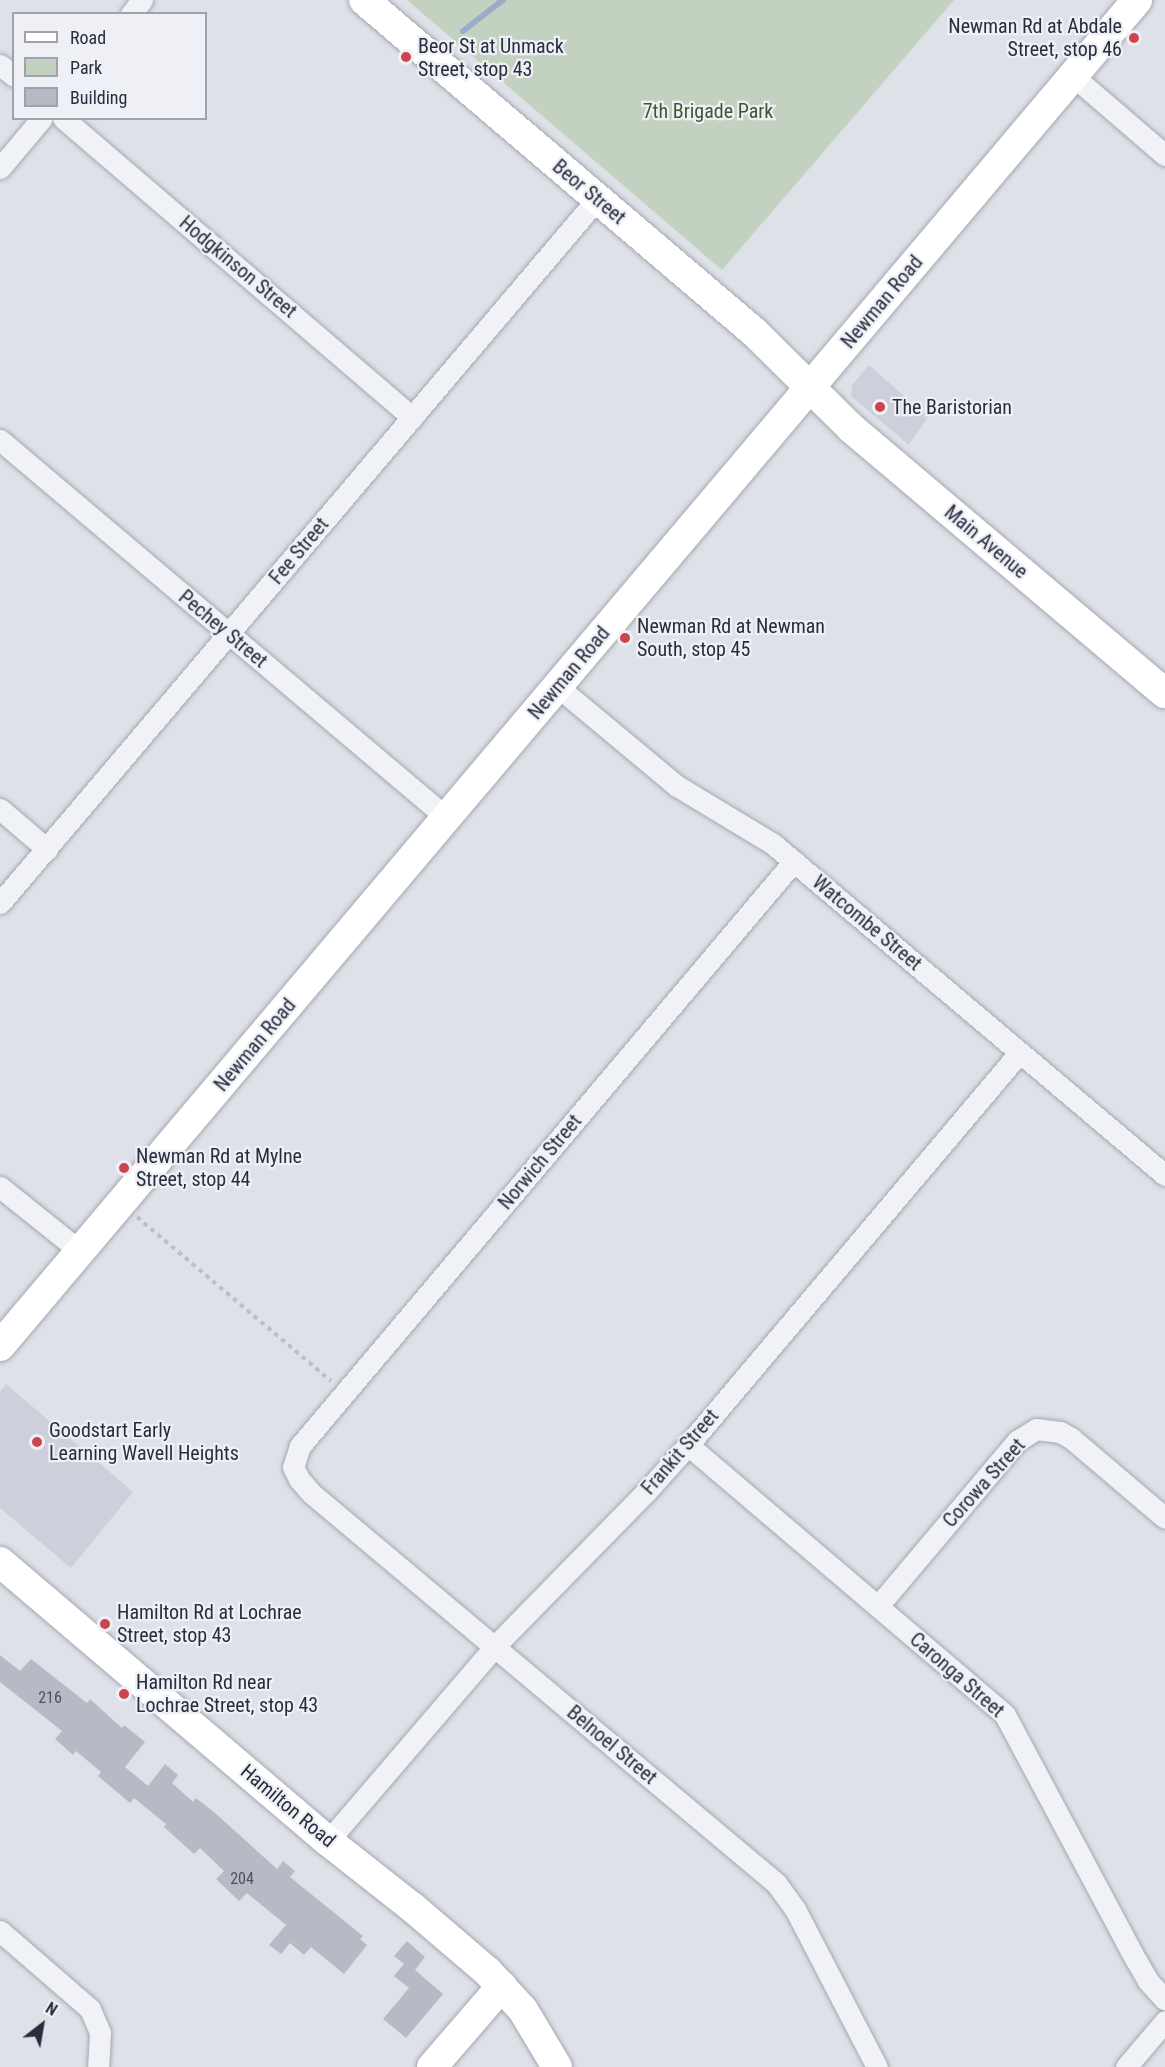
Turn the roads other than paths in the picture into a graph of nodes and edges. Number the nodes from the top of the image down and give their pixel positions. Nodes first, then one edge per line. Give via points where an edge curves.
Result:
1 (142, 0) edge
2 (364, 0) edge
3 (1137, 0) edge
4 (133, 12) edge
5 (0, 65) edge
6 (12, 74) edge
7 (1073, 76) junction
8 (40, 120) edge
9 (65, 120) edge
10 (1165, 155) edge
11 (0, 168) edge
12 (597, 199) junction
13 (810, 387) junction
14 (412, 417) junction
15 (0, 440) edge
16 (228, 634) junction
17 (558, 687) junction
18 (1165, 693) edge
19 (0, 809) edge
20 (447, 818) junction
21 (47, 849) junction
22 (794, 861) junction
23 (0, 903) edge
24 (1020, 1053) junction
25 (1165, 1175) edge
26 (0, 1187) edge
27 (81, 1252) junction
28 (0, 1347) edge
29 (688, 1445) junction
30 (293, 1467) joint
31 (1165, 1518) edge
32 (0, 1562) edge
33 (878, 1606) junction
34 (495, 1646) junction
35 (328, 1841) junction
36 (0, 1931) edge
37 (502, 1986) junction
38 (1165, 2000) edge
39 (1165, 2021) edge
40 (98, 2067) edge
41 (432, 2067) edge
42 (556, 2067) edge
43 (877, 2067) edge
44 (1126, 2067) edge

1 - 4 street
2 - 12 main road, Beor Street
3 - 7 main road, Newman Road
5 - 6 street
7 - 10 street
7 - 13 main road, Newman Road
8 - 11 street
9 - 14 street, Hodgkinson Street
12 - 13 main road, Beor Street via 754,332
12 - 14 street, Fee Street
13 - 17 main road, Newman Road
13 - 18 main road, Main Avenue via 851,428
14 - 16 street, Fee Street
15 - 16 street, Pechey Street
16 - 20 street, Pechey Street
16 - 21 street, Fee Street
17 - 20 main road, Newman Road
17 - 22 street, Watcombe Street via 676,786 750,828
19 - 21 street
20 - 27 main road, Newman Road
21 - 23 street, Fee Street
22 - 24 street, Watcombe Street
22 - 30 street, Norwich Street via 300,1446
24 - 25 street, Watcombe Street
24 - 29 street, Frankit Street
26 - 27 street
27 - 28 main road, Newman Road
29 - 33 street, Caronga Street
29 - 34 street, Frankit Street
30 - 34 street, Belnoel Street via 311,1493
31 - 33 street, Corowa Street via 1071,1438 1060,1432 1036,1429 1017,1441
32 - 35 main road, Hamilton Road
33 - 38 street, Caronga Street via 1005,1715 1015,1728 1136,1960
34 - 35 street, Frankit Street
34 - 43 street, Belnoel Street via 776,1884 795,1909
35 - 37 main road, Hamilton Road via 412,1906
36 - 40 street via 90,2009 97,2021 101,2044
37 - 41 main road
37 - 42 main road, Hamilton Road via 529,2019
39 - 44 street

